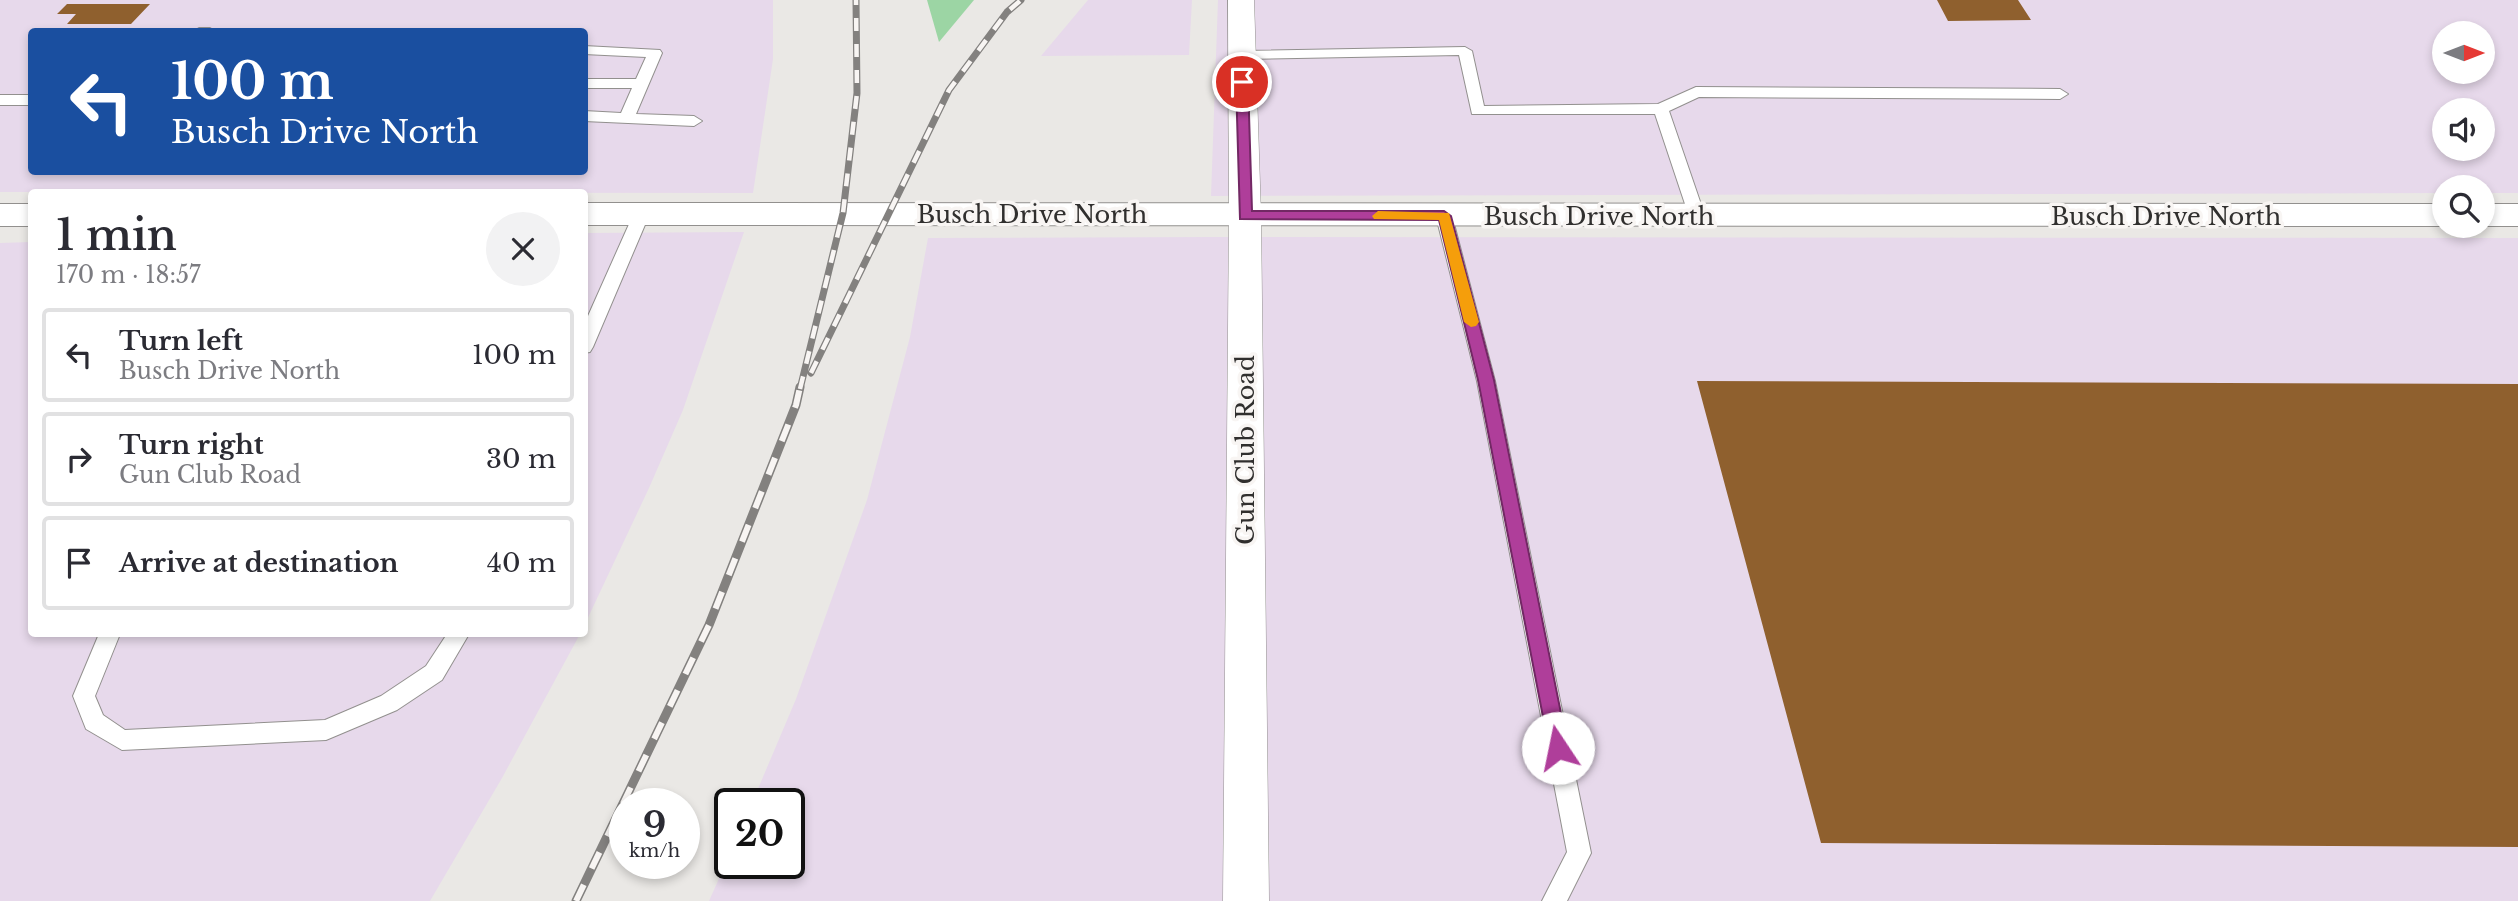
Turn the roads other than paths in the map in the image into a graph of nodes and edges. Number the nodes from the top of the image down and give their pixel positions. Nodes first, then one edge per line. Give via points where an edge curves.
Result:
1 (1241, 0) edge
2 (588, 50) edge
3 (1242, 55) junction
4 (588, 83) edge
5 (642, 84) junction
6 (2060, 94) dead end
7 (0, 100) edge
8 (28, 100) edge
9 (1661, 110) junction
10 (588, 116) edge
11 (627, 116) junction
12 (694, 121) dead end
13 (588, 214) edge
14 (642, 214) junction
15 (0, 215) edge
16 (28, 215) edge
17 (2432, 215) edge
18 (2495, 215) edge
19 (2518, 215) edge
20 (1245, 216) junction
21 (1444, 216) junction
22 (1697, 216) junction
23 (588, 338) edge
24 (108, 637) edge
25 (456, 637) edge
26 (1246, 901) edge
27 (1554, 901) edge

1 - 3 street, Gun Club Road
2 - 5 lane via 655,53
3 - 9 lane via 1465,51 1477,111
3 - 20 street, Gun Club Road
4 - 5 lane
5 - 11 lane
6 - 9 lane via 1696,92
7 - 8 lane
9 - 22 lane
10 - 11 lane
11 - 12 lane
13 - 14 street, Busch Drive North
14 - 20 street, Busch Drive North
14 - 23 lane
15 - 16 street
17 - 22 street, Busch Drive North
18 - 19 street
20 - 21 street, Busch Drive North
20 - 26 street, Gun Club Road
21 - 22 street, Busch Drive North
21 - 27 lane via 1486,380 1579,853
24 - 25 lane via 84,696 94,722 122,740 326,730 389,703 434,673

